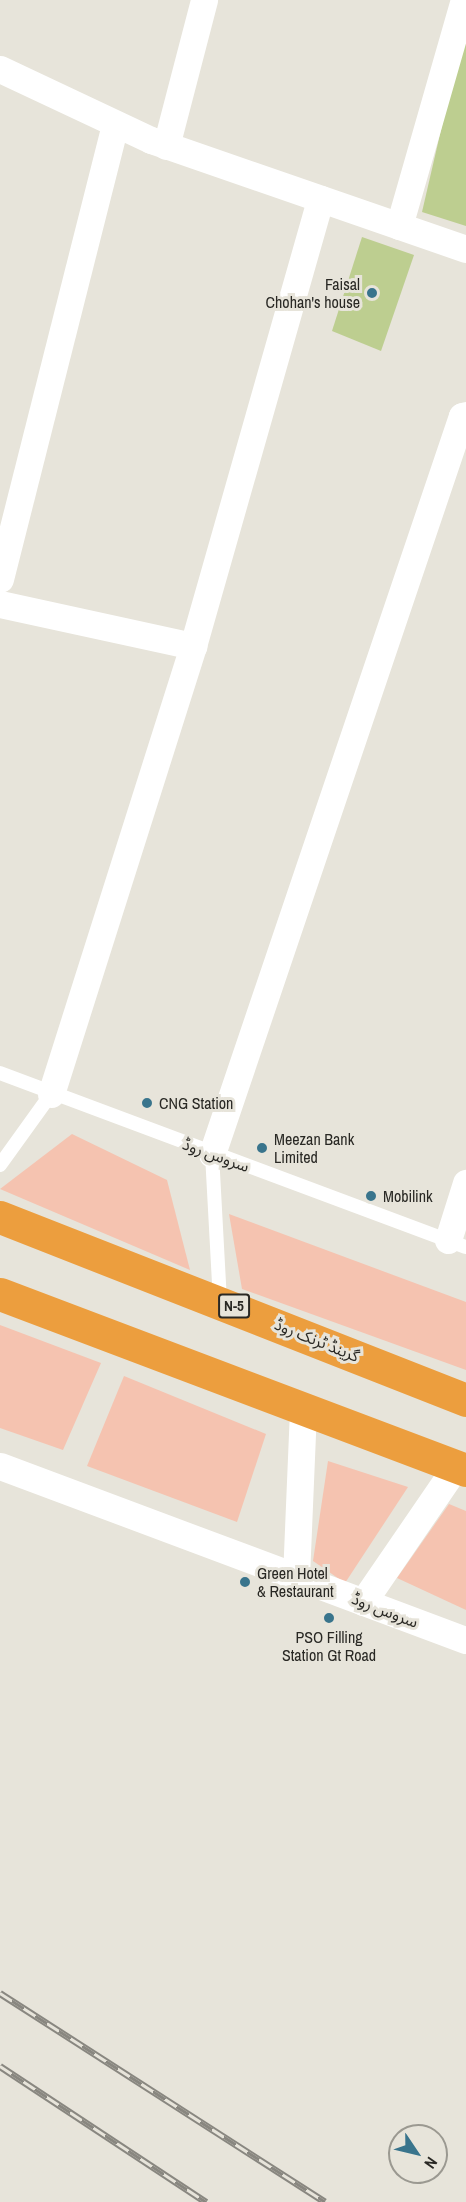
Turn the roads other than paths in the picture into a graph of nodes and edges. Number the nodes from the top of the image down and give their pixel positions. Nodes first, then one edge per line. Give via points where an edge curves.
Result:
1 (204, 0) edge
2 (464, 0) edge
3 (0, 69) edge
4 (115, 124) junction
5 (166, 146) junction
6 (320, 199) junction
7 (399, 226) junction
8 (466, 249) edge
9 (466, 415) edge
10 (0, 579) edge
11 (0, 604) edge
12 (193, 646) junction
13 (0, 1073) edge
14 (51, 1094) junction
15 (212, 1154) junction
16 (0, 1165) edge
17 (466, 1183) edge
18 (0, 1217) edge
19 (457, 1244) edge
20 (0, 1294) edge
21 (220, 1300) junction
22 (466, 1400) edge
23 (303, 1408) junction
24 (0, 1466) edge
25 (461, 1468) edge
26 (296, 1577) junction
27 (363, 1602) junction
28 (466, 1640) edge

1 - 5 street
2 - 7 street
3 - 4 street
4 - 5 street
4 - 10 street
5 - 6 street
6 - 7 street
6 - 12 street
7 - 8 street
9 - 15 street via 462,416
11 - 12 street
12 - 14 street
13 - 14 lane, سروس روڈ
14 - 15 lane, سروس روڈ
14 - 16 lane
15 - 19 lane, سروس روڈ
15 - 21 lane
17 - 19 street
18 - 21 highway, گرینڈ ٹرنک روڈ / N-5
20 - 23 highway
21 - 22 highway, گرینڈ ٹرنک روڈ / N-5
23 - 25 highway
23 - 26 street
24 - 26 street, سروس روڈ
25 - 27 street
26 - 27 street, سروس روڈ
27 - 28 street, سروس روڈ

